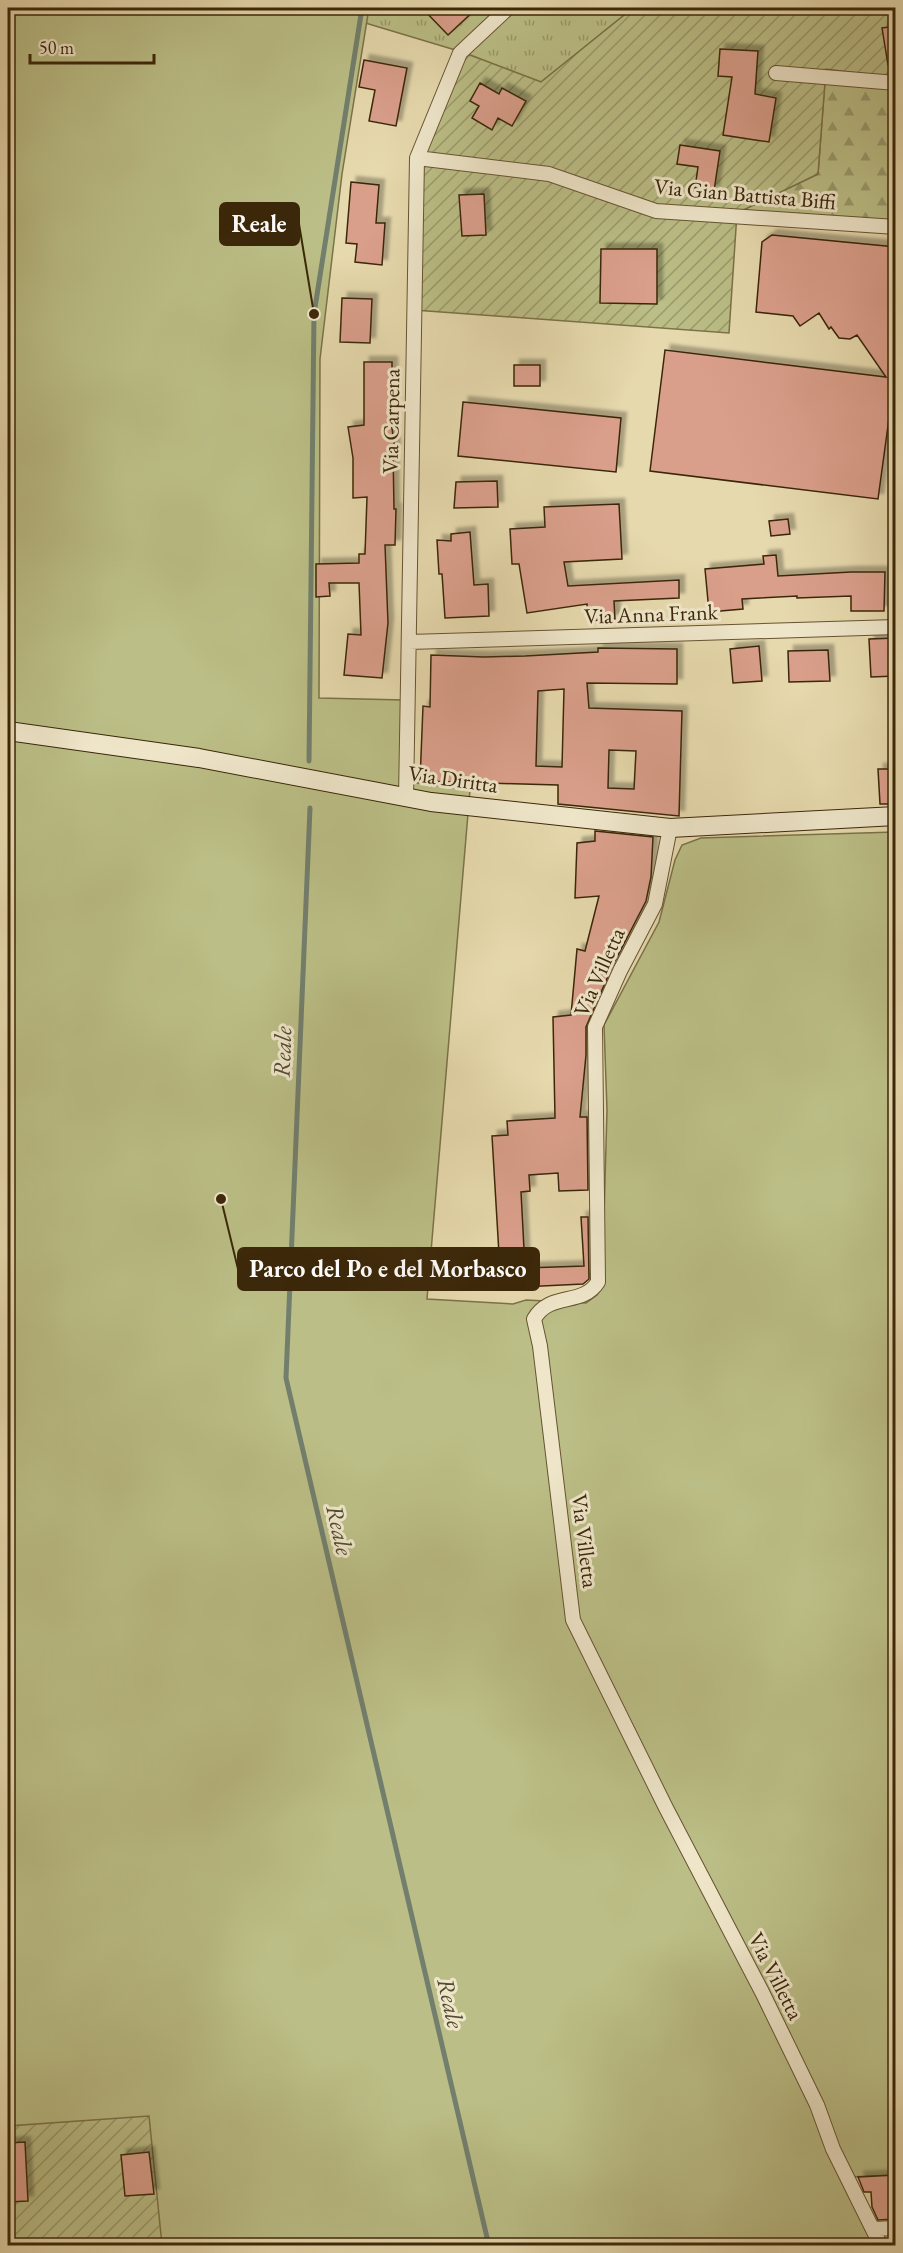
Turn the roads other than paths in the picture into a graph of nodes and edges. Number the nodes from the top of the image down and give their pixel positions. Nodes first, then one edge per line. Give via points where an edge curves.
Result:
1 (508, 8) edge
2 (776, 73) dead end
3 (896, 83) edge
4 (417, 158) junction
5 (896, 227) edge
6 (896, 627) edge
7 (409, 642) junction
8 (8, 731) edge
9 (406, 798) junction
10 (896, 816) edge
11 (670, 828) junction
12 (896, 2228) edge
13 (873, 2229) junction
14 (881, 2246) edge

1 - 4 street, Via Carpena via 460,53
2 - 3 street
4 - 5 street, Via Gian Battista Biffi via 549,174 656,211
4 - 7 street, Via Carpena
6 - 7 street, Via Anna Frank
7 - 9 street, Via Carpena
8 - 9 street, Via Diritta via 198,758
9 - 11 street, Via Diritta
10 - 11 street, Via Diritta
11 - 13 street, Via Villetta via 655,904 595,1027 598,1282 588,1293 549,1303 534,1319 573,1620 767,2002
12 - 13 street
13 - 14 street, Via Villetta

